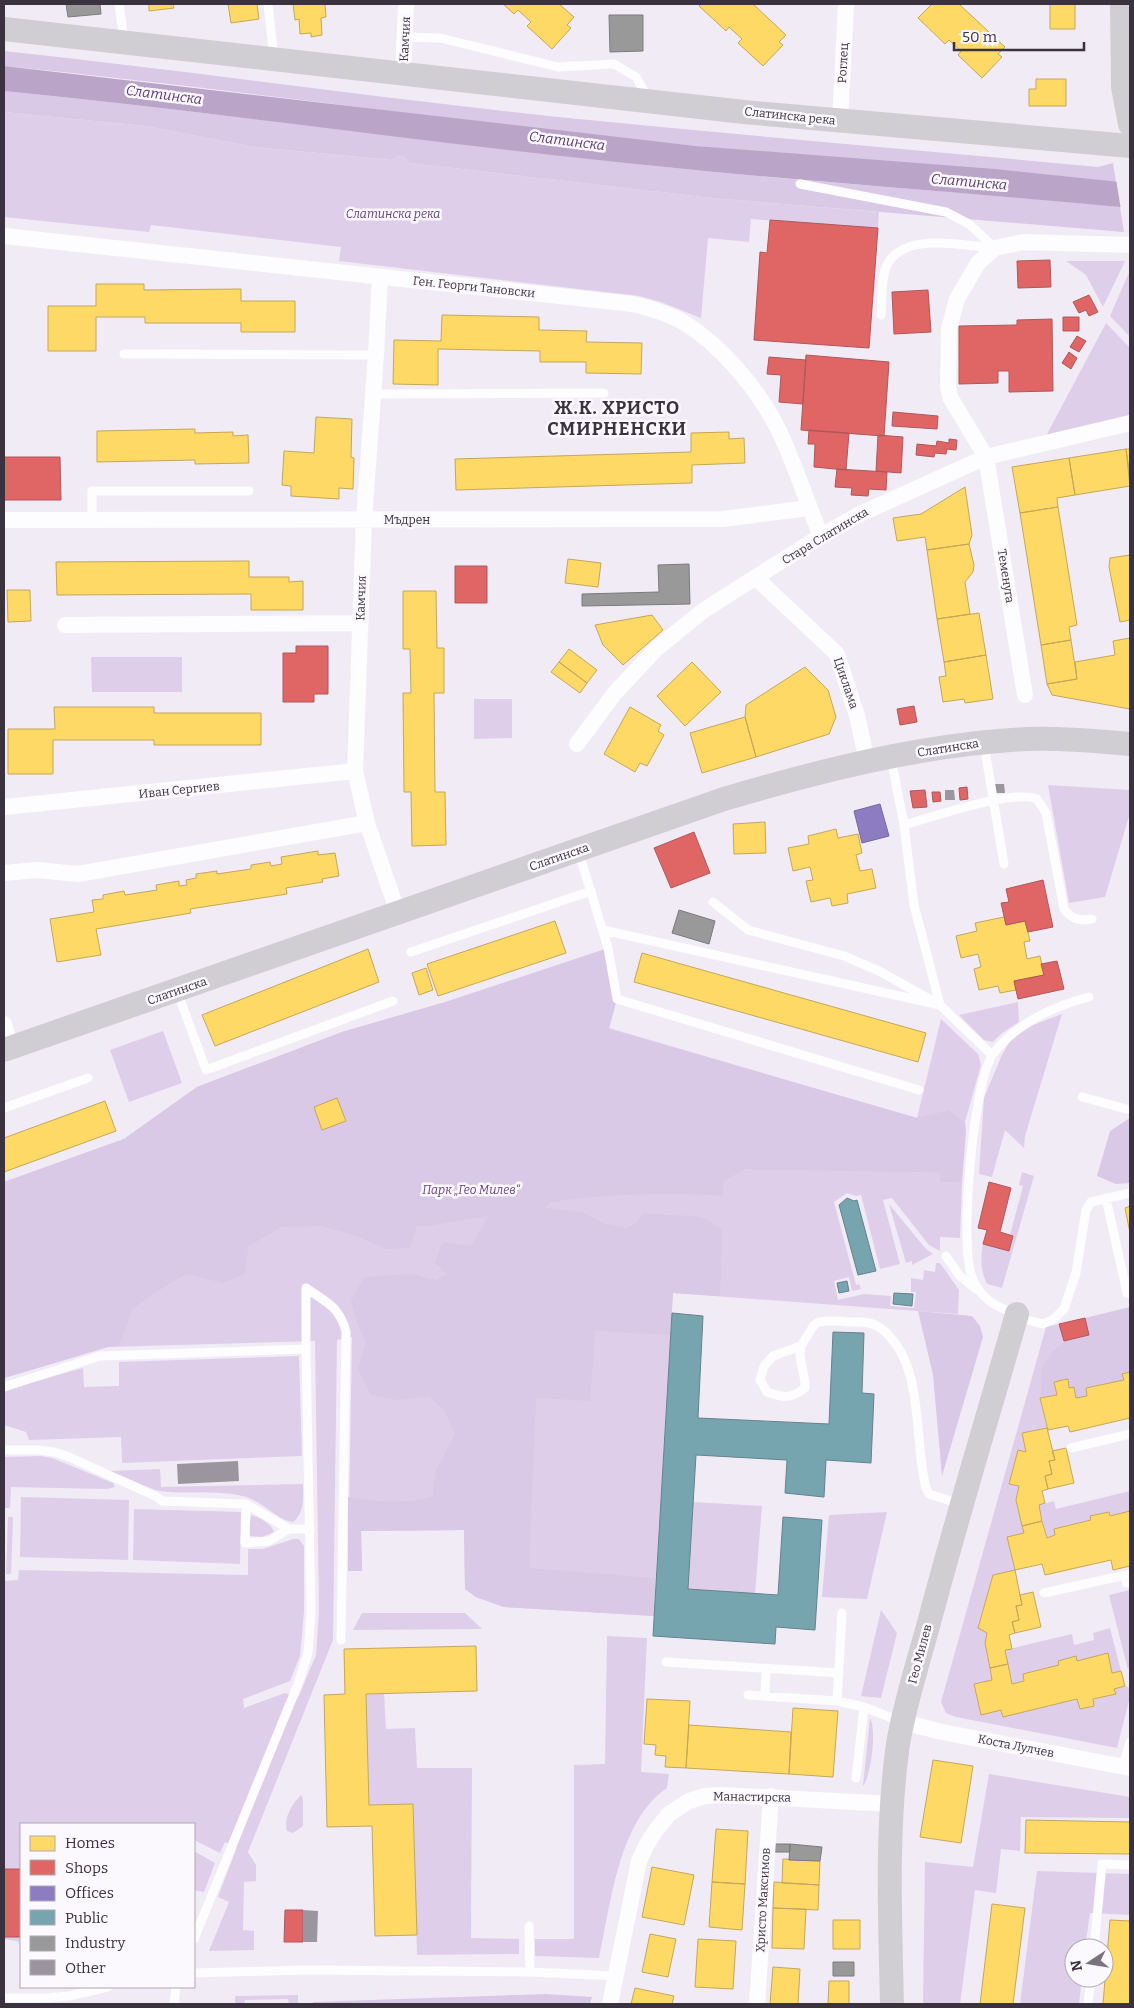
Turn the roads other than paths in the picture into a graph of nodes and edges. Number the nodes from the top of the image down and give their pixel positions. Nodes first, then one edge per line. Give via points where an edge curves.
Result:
1 (119, 4) edge
2 (268, 4) edge
3 (406, 4) edge
4 (846, 4) edge
5 (1122, 4) edge
6 (4, 28) edge
7 (405, 37) junction
8 (124, 42) junction
9 (274, 60) junction
10 (403, 74) junction
11 (651, 101) junction
12 (840, 122) junction
13 (1130, 124) edge
14 (1130, 146) edge
15 (800, 184) dead end
16 (4, 236) edge
17 (1130, 246) edge
18 (995, 248) junction
19 (380, 277) junction
20 (881, 314) dead end
21 (124, 354) dead end
22 (376, 354) junction
23 (604, 393) dead end
24 (373, 394) junction
25 (1130, 423) edge
26 (986, 457) junction
27 (248, 491) dead end
28 (809, 508) junction
29 (4, 520) edge
30 (92, 520) junction
31 (364, 520) junction
32 (821, 536) junction
33 (756, 578) junction
34 (360, 623) junction
35 (65, 626) dead end
36 (1025, 694) dead end
37 (984, 742) junction
38 (577, 744) dead end
39 (1130, 744) edge
40 (891, 757) junction
41 (867, 762) junction
42 (355, 771) junction
43 (994, 801) junction
44 (4, 807) edge
45 (367, 823) junction
46 (904, 825) junction
47 (578, 850) junction
48 (1004, 864) dead end
49 (4, 873) edge
50 (592, 891) junction
51 (713, 902) dead end
52 (398, 913) junction
53 (1092, 920) dead end
54 (603, 930) junction
55 (410, 952) dead end
56 (176, 991) junction
57 (1089, 997) dead end
58 (393, 1001) dead end
59 (940, 1006) junction
60 (4, 1024) edge
61 (7, 1049) edge
62 (992, 1055) junction
63 (88, 1078) dead end
64 (919, 1090) dead end
65 (1082, 1097) dead end
66 (4, 1108) edge
67 (1130, 1110) edge
68 (1130, 1193) edge
69 (1106, 1198) junction
70 (946, 1256) dead end
71 (980, 1293) junction
72 (1130, 1293) edge
73 (1016, 1315) junction
74 (801, 1346) junction
75 (306, 1349) junction
76 (4, 1387) edge
77 (1130, 1434) edge
78 (1071, 1448) dead end
79 (4, 1450) edge
80 (246, 1504) junction
81 (961, 1505) junction
82 (289, 1529) junction
83 (310, 1529) junction
84 (1129, 1579) edge
85 (1044, 1593) dead end
86 (842, 1613) dead end
87 (341, 1640) dead end
88 (666, 1662) dead end
89 (766, 1669) junction
90 (839, 1673) junction
91 (748, 1695) dead end
92 (765, 1696) junction
93 (837, 1701) junction
94 (864, 1707) junction
95 (903, 1722) junction
96 (1130, 1742) edge
97 (1127, 1767) edge
98 (856, 1778) dead end
99 (771, 1796) junction
100 (892, 1804) junction
101 (1130, 1865) edge
102 (529, 1926) dead end
103 (195, 1937) edge
104 (1095, 1938) edge
105 (530, 1972) junction
106 (195, 1973) edge
107 (616, 1976) junction
108 (104, 1988) edge
109 (176, 1988) edge
110 (1090, 1988) edge
111 (4, 1998) edge
112 (174, 2004) edge
113 (610, 2004) edge
114 (757, 2004) edge
115 (892, 2004) edge
116 (1088, 2004) edge

1 - 8 lane
2 - 9 lane
3 - 7 street, Камчия
4 - 12 street, Роглец
5 - 13 street via 1123,87
6 - 8 street, Слатинска река
7 - 10 street, Камчия
7 - 11 lane via 440,38 558,67 614,64 636,77
8 - 9 street, Слатинска река
9 - 10 street, Слатинска река
10 - 11 street, Слатинска река
11 - 12 street, Слатинска река
12 - 14 street, Слатинска река
15 - 18 lane via 946,212 969,224
16 - 19 street, Ген. Георги Тановски
17 - 18 street via 1023,242
18 - 20 lane via 921,243 908,246 893,256 886,266
18 - 26 street via 978,263 957,299 949,329 950,397
19 - 22 street, Камчия
19 - 28 street, Ген. Георги Тановски via 633,304 682,321 713,344 759,397 778,430
21 - 22 lane
22 - 24 street, Камчия
23 - 24 lane
24 - 31 street, Камчия
25 - 26 street, Стара Слатинска
26 - 32 street, Стара Слатинска via 860,514
26 - 36 street, Теменуга
27 - 30 lane via 92,491
28 - 31 street, Мъдрен via 723,518
28 - 32 street, Ген. Георги Тановски
29 - 30 street, Мъдрен
30 - 31 street, Мъдрен
31 - 34 street, Камчия
32 - 33 street, Стара Слатинска
33 - 38 street, Стара Слатинска via 704,610 656,649 614,694
33 - 41 street, Циклама via 836,654 858,719
34 - 35 street
34 - 42 street, Камчия
37 - 39 street, Слатинска via 1030,739
37 - 40 street, Слатинска
37 - 43 lane
40 - 41 street, Слатинска
40 - 46 lane
41 - 47 street, Слатинска via 724,799
42 - 44 street, Иван Сергиев
42 - 45 street, Камчия
43 - 46 lane
43 - 48 lane
43 - 53 lane via 1030,796 1043,806 1064,910 1071,918
45 - 49 street via 78,874 37,870
45 - 52 street, Камчия
46 - 59 lane via 914,905
47 - 50 lane
47 - 52 street, Слатинска
50 - 54 lane
50 - 55 lane
51 - 59 lane via 748,930 844,956 879,971
52 - 56 street, Слатинска
54 - 59 lane
54 - 64 lane via 617,999
56 - 58 lane via 206,1070
56 - 61 street, Слатинска
57 - 62 lane via 1065,1003 1031,1021 1012,1033
59 - 62 lane
60 - 61 street
62 - 71 lane via 976,1113 969,1170 966,1256
63 - 66 lane
65 - 67 lane
68 - 69 lane
69 - 72 lane via 1127,1293
69 - 73 lane via 1091,1202 1086,1210 1076,1273 1064,1309 1043,1324
70 - 71 lane via 959,1275
71 - 73 lane via 999,1308
73 - 81 street, Гео Милев
74 - 74 lane via 798,1356 806,1377 805,1388 795,1396 767,1392 760,1380 764,1366 773,1356
74 - 81 lane via 814,1325 824,1320 867,1322 889,1337 901,1353 912,1386 926,1488 929,1494
75 - 76 lane via 100,1356
75 - 83 lane
75 - 87 lane via 306,1288 336,1309 344,1320 346,1332
77 - 78 lane
79 - 80 lane via 54,1452 67,1456 162,1501
80 - 82 lane
80 - 82 lane via 245,1543 269,1541
81 - 95 street, Гео Милев
82 - 83 lane
83 - 103 lane via 308,1653
84 - 85 lane
86 - 90 lane
88 - 89 lane
89 - 90 lane
89 - 92 lane
90 - 93 lane
91 - 92 lane
92 - 93 lane
93 - 94 lane
94 - 95 lane
94 - 98 lane
95 - 97 street, Коста Лулчев
95 - 100 street, Гео Милев
96 - 97 lane
99 - 100 street, Манастирска
99 - 107 street, Манастирска via 705,1796 688,1801 669,1814 639,1861
99 - 114 street, Христо Максимов
100 - 115 street, Гео Милев
101 - 104 lane via 1102,1864
102 - 105 lane
105 - 106 lane via 305,1970
105 - 107 lane
107 - 113 street, Манастирска
108 - 111 lane via 69,1996
109 - 112 lane
110 - 116 lane

